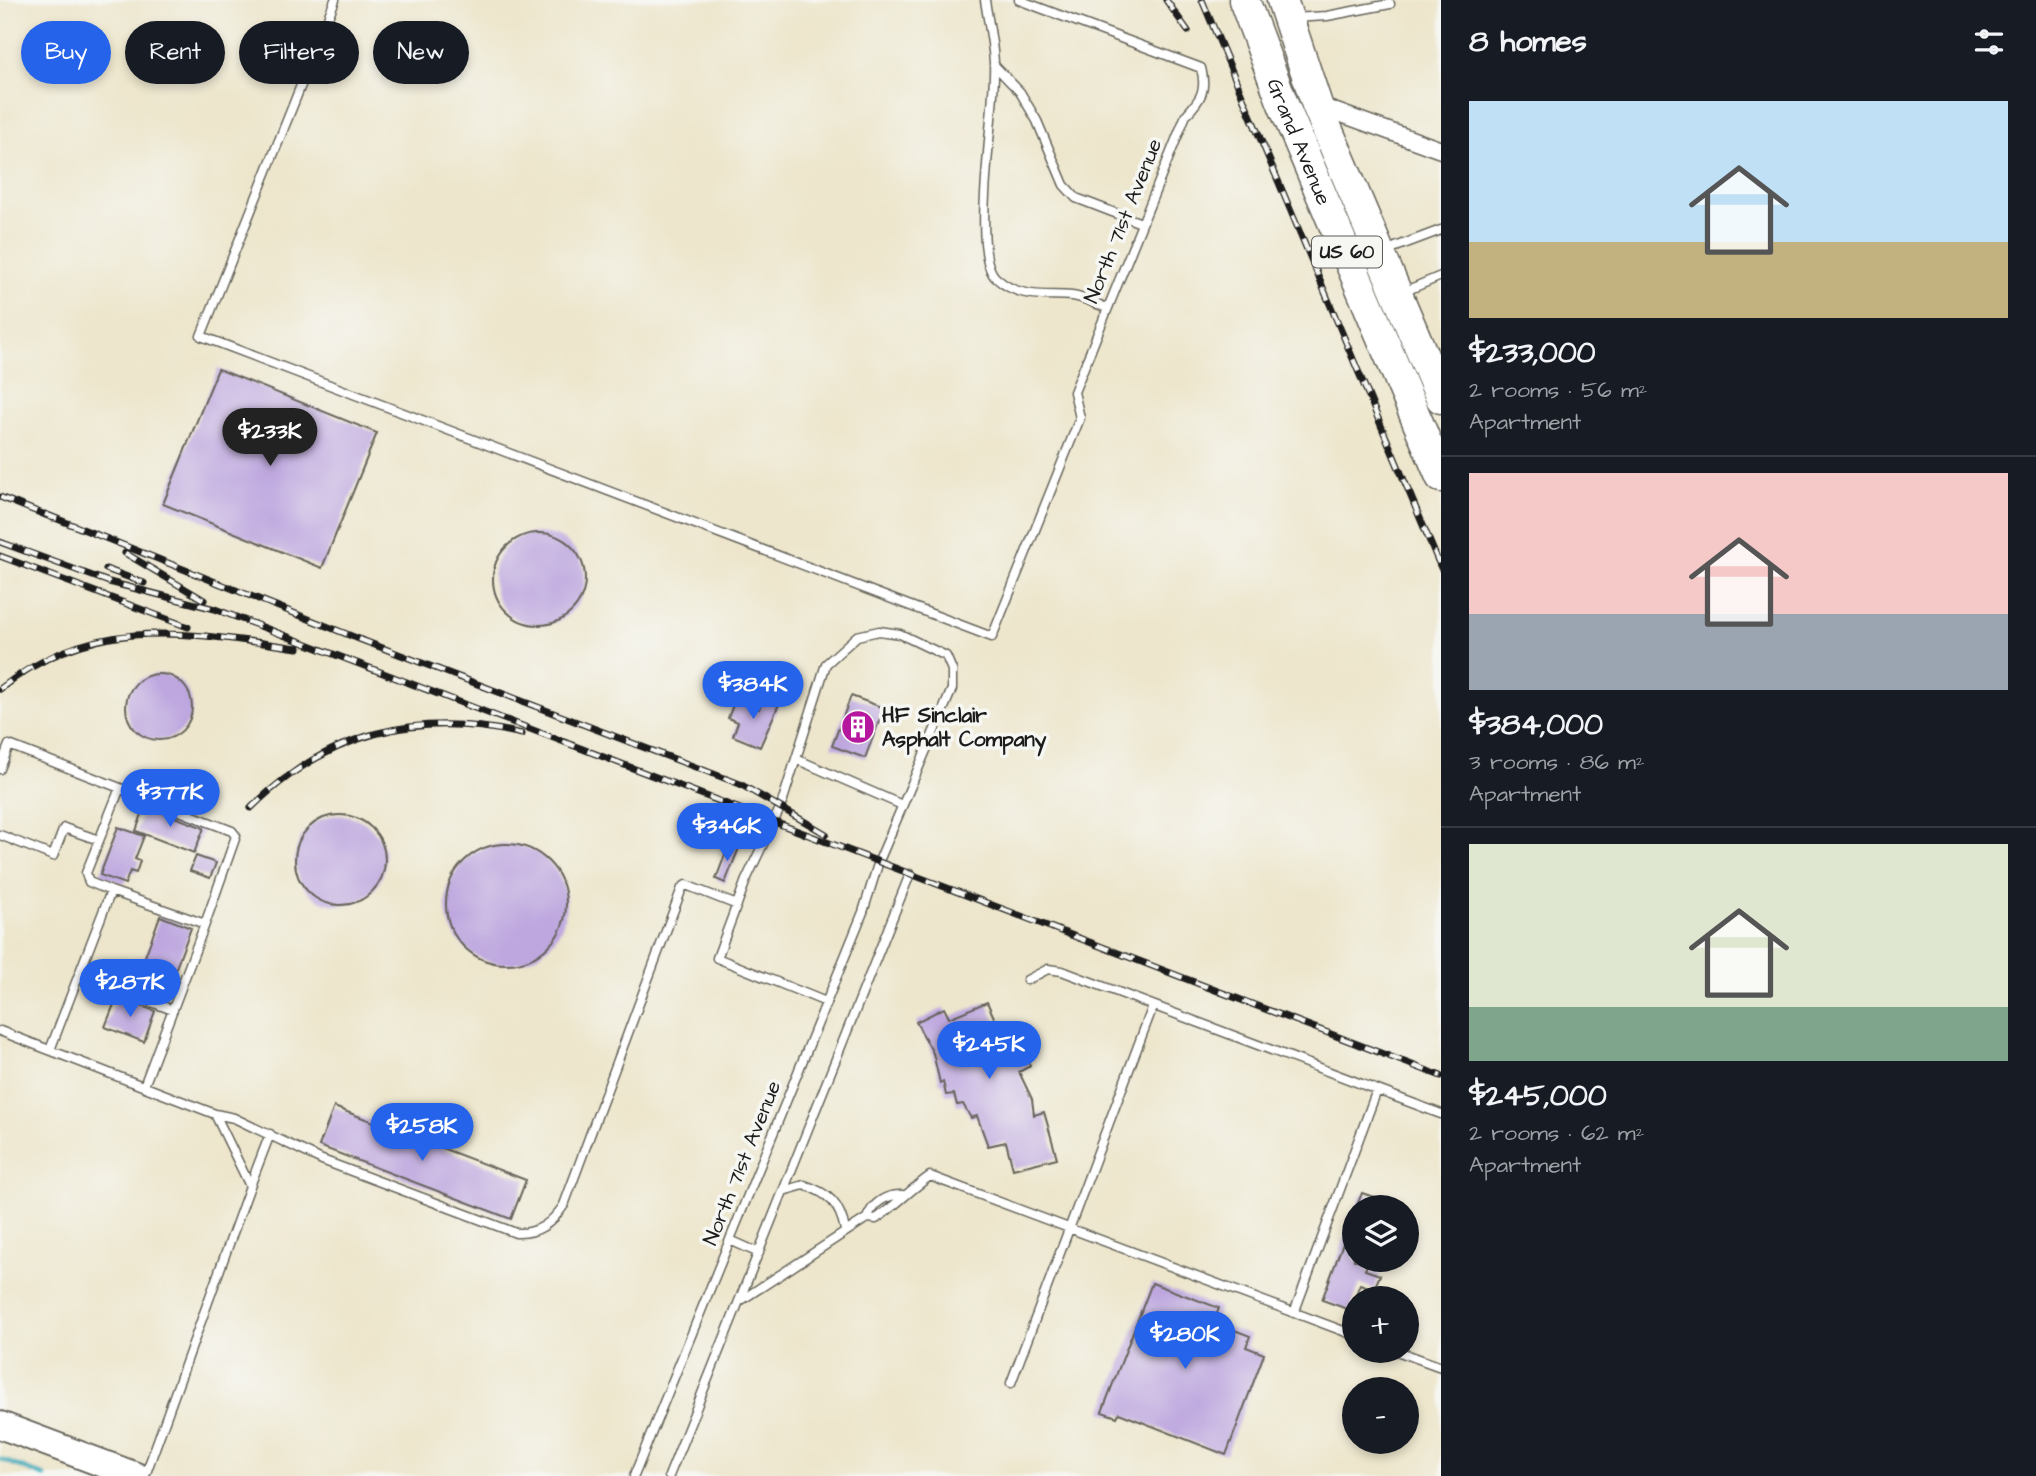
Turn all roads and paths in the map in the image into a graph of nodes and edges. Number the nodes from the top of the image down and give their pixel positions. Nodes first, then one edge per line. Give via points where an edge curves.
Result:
1 (335, 0) edge
2 (985, 0) edge
3 (1019, 0) edge
4 (1390, 4) dead end
5 (1285, 9) edge
6 (1249, 14) edge
7 (994, 65) junction
8 (1317, 105) junction
9 (1441, 150) edge
10 (1141, 223) junction
11 (1441, 230) edge
12 (1380, 253) junction
13 (1441, 276) edge
14 (1397, 294) junction
15 (1107, 308) junction
16 (1441, 398) edge
17 (1441, 477) edge
18 (796, 759) junction
19 (0, 769) edge
20 (120, 788) junction
21 (902, 805) junction
22 (0, 835) edge
23 (99, 840) junction
24 (911, 874) dead end
25 (111, 891) junction
26 (737, 905) junction
27 (205, 924) junction
28 (79, 975) junction
29 (1027, 979) dead end
30 (827, 1002) junction
31 (1153, 1006) junction
32 (173, 1010) junction
33 (0, 1031) edge
34 (50, 1050) junction
35 (144, 1086) junction
36 (1377, 1090) junction
37 (215, 1114) junction
38 (1441, 1114) edge
39 (270, 1134) junction
40 (250, 1186) junction
41 (783, 1191) junction
42 (1069, 1228) junction
43 (845, 1230) junction
44 (730, 1240) junction
45 (759, 1253) junction
46 (740, 1301) junction
47 (1294, 1313) junction
48 (1342, 1331) edge
49 (1419, 1359) edge
50 (1441, 1367) edge
51 (1011, 1383) dead end
52 (0, 1425) edge
53 (136, 1476) edge
54 (145, 1476) edge
55 (634, 1476) edge
56 (669, 1476) edge

1 - 15 lane, North 71st Avenue via 201,336 992,637 1080,418 1074,392
2 - 7 lane
3 - 10 lane, North 71st Avenue via 1200,68 1203,97 1186,115
4 - 5 lane via 1327,16
5 - 6 highway
5 - 8 highway, Grand Avenue / US 60
6 - 17 highway, Grand Avenue / US 60
7 - 10 lane via 1020,92 1064,185 1076,198
7 - 15 lane via 984,219 987,264 995,278 1017,292 1073,296
8 - 9 street
8 - 12 highway, Grand Avenue / US 60
10 - 15 lane, North 71st Avenue
11 - 12 lane
12 - 14 highway, Grand Avenue / US 60
13 - 14 lane
14 - 16 highway, Grand Avenue / US 60
18 - 21 lane
18 - 21 lane, North 71st Avenue via 826,664 834,655 857,636 880,631 929,645 946,656 952,689
18 - 26 lane, North 71st Avenue via 778,814
19 - 20 lane via 9,745
20 - 23 lane
20 - 27 lane via 236,836
21 - 30 lane, North 71st Avenue
22 - 23 lane via 53,856 64,828
23 - 25 lane via 87,879
24 - 41 lane
25 - 27 lane
25 - 28 lane
26 - 30 lane, North 71st Avenue via 717,958
26 - 39 lane via 694,888 682,888 564,1205 544,1227 516,1233 322,1160
27 - 32 lane
28 - 32 lane
28 - 34 lane
29 - 31 lane via 1048,969 1062,971
30 - 44 lane, North 71st Avenue
31 - 36 lane
31 - 42 lane
32 - 35 lane
33 - 34 lane
34 - 35 lane
35 - 37 lane
36 - 38 lane
36 - 47 lane
37 - 39 lane
37 - 40 lane
39 - 40 lane
40 - 54 lane
41 - 43 lane via 804,1185 829,1195 841,1211
41 - 45 lane
42 - 43 lane via 930,1176 876,1219 867,1217
42 - 47 lane
42 - 51 lane
43 - 46 lane
44 - 45 lane
44 - 55 lane, North 71st Avenue
45 - 46 lane
46 - 56 lane
47 - 48 lane
49 - 50 lane
52 - 53 main road

